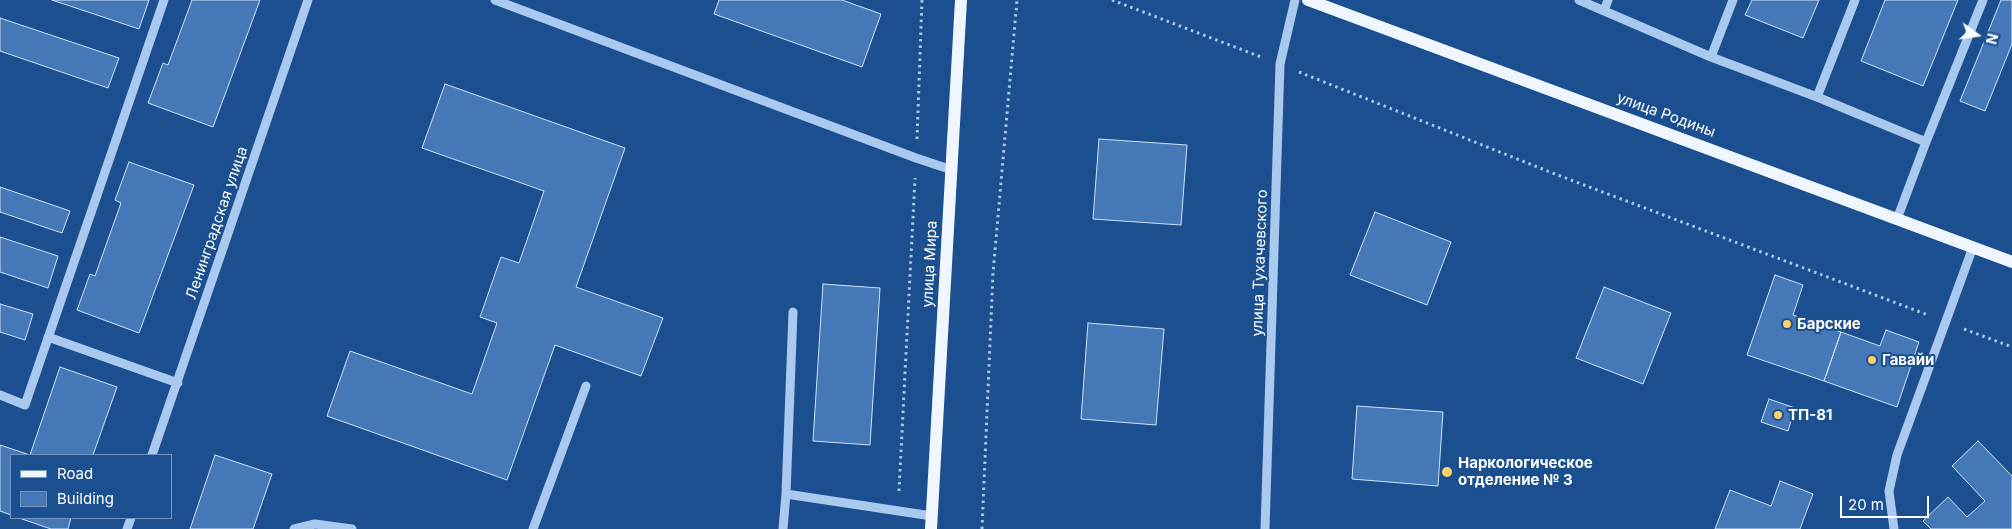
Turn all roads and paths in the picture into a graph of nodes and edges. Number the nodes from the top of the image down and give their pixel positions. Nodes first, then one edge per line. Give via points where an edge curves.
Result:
1 (164, 0) edge
2 (308, 0) edge
3 (496, 0) edge
4 (922, 0) edge
5 (961, 0) edge
6 (1017, 0) edge
7 (1112, 0) edge
8 (1296, 0) edge
9 (1308, 0) edge
10 (1579, 0) edge
11 (1608, 0) edge
12 (1733, 0) edge
13 (1855, 0) edge
14 (1983, 0) edge
15 (1604, 11) junction
16 (1711, 57) junction
17 (1280, 64) junction
18 (1817, 97) junction
19 (1926, 142) junction
20 (916, 158) junction
21 (952, 170) junction
22 (1897, 218) junction
23 (1973, 247) junction
24 (2012, 262) edge
25 (792, 312) dead end
26 (1946, 322) junction
27 (48, 337) junction
28 (2012, 347) edge
29 (178, 383) junction
30 (586, 386) dead end
31 (0, 395) edge
32 (152, 454) edge
33 (786, 494) junction
34 (898, 511) junction
35 (932, 516) junction
36 (294, 529) edge
37 (352, 529) edge
38 (533, 529) edge
39 (784, 529) edge
40 (931, 529) edge
41 (982, 529) edge
42 (1265, 529) edge
43 (1894, 529) edge

1 - 27 street
2 - 29 street, Ленинградская улица
3 - 20 street
4 - 20 path
5 - 21 main road, улица Мира
6 - 41 path via 993,273
7 - 17 path
8 - 17 street, улица Тухачевского
9 - 22 main road, улица Родины
10 - 15 street
11 - 15 street
12 - 16 street
13 - 18 street
14 - 19 street
15 - 16 street
16 - 18 street
17 - 26 path via 1555,174
17 - 42 street, улица Тухачевского
18 - 19 street
19 - 22 street
20 - 21 street
20 - 34 path
21 - 35 main road, улица Мира
22 - 23 main road, улица Родины
23 - 24 main road, улица Родины
23 - 26 street
25 - 33 street
26 - 28 path
26 - 43 street via 1897,455 1889,491
27 - 29 street
27 - 31 street via 25,405
29 - 32 street, Ленинградская улица
30 - 38 street
33 - 34 street
33 - 39 street
34 - 35 street
35 - 40 main road, улица Мира
36 - 37 street via 316,524

